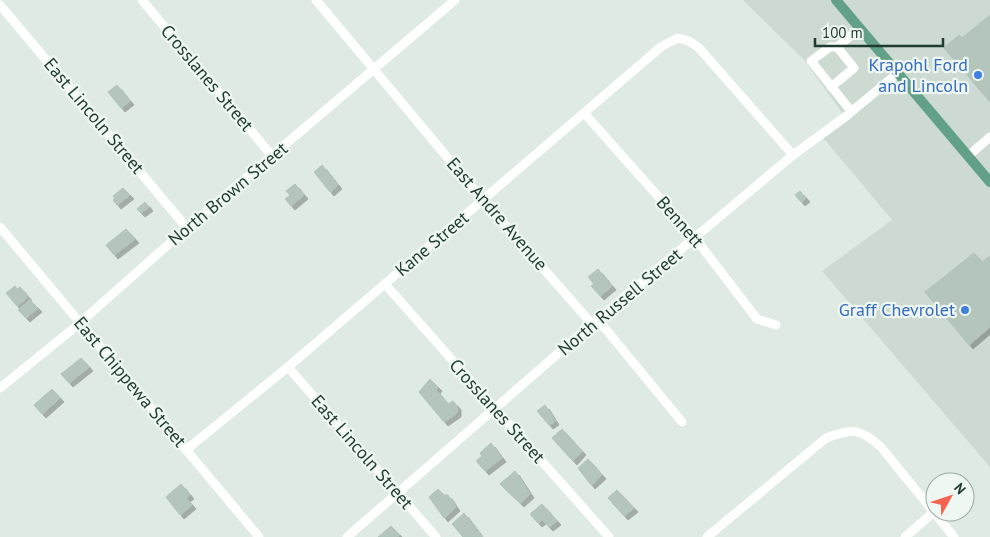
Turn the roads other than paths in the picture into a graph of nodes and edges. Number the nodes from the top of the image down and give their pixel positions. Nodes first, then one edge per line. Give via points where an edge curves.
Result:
1 (142, 0) edge
2 (316, 0) edge
3 (455, 0) edge
4 (836, 0) edge
5 (0, 5) edge
6 (860, 28) junction
7 (836, 47) junction
8 (375, 70) junction
9 (898, 73) junction
10 (831, 87) junction
11 (851, 111) junction
12 (584, 114) junction
13 (990, 137) edge
14 (794, 155) junction
15 (272, 156) junction
16 (968, 156) junction
17 (990, 182) edge
18 (483, 200) junction
19 (0, 227) edge
20 (187, 228) junction
21 (696, 238) junction
22 (385, 284) junction
23 (80, 322) junction
24 (592, 324) junction
25 (776, 325) dead end
26 (288, 367) junction
27 (0, 388) edge
28 (495, 409) junction
29 (682, 422) dead end
30 (186, 450) junction
31 (398, 492) junction
32 (925, 501) edge
33 (925, 520) edge
34 (942, 522) edge
35 (259, 537) edge
36 (347, 537) edge
37 (436, 537) edge
38 (609, 537) edge
39 (707, 537) edge
40 (905, 537) edge
41 (954, 537) edge

1 - 15 street, Crosslanes Street
2 - 8 street, East Andre Avenue
3 - 8 street, North Brown Street
4 - 6 main road
5 - 20 street, East Lincoln Street
6 - 7 street
6 - 9 main road
7 - 10 street via 854,68
7 - 10 street via 830,47 811,62
8 - 15 street, North Brown Street
8 - 18 street, East Andre Avenue
9 - 11 street, North Russell Street
9 - 16 main road
10 - 11 street
11 - 14 street, North Russell Street
12 - 14 street, Kane Street via 662,46 678,38 699,48
12 - 18 street, Kane Street
12 - 21 street, Bennett
13 - 16 street
14 - 21 street, North Russell Street
15 - 20 street, North Brown Street
16 - 17 main road
18 - 22 street, Kane Street
18 - 24 street, East Andre Avenue
19 - 23 street, East Chippewa Street
20 - 23 street, North Brown Street
21 - 24 street, North Russell Street
21 - 25 street, Bennett via 757,319
22 - 26 street, Kane Street
22 - 28 street, Crosslanes Street
23 - 27 street, North Brown Street
23 - 30 street, East Chippewa Street
24 - 28 street, North Russell Street
24 - 29 street, East Andre Avenue via 604,327
26 - 30 street, Kane Street
26 - 31 street, East Lincoln Street
28 - 31 street, North Russell Street
28 - 38 street, Crosslanes Street
30 - 35 street, East Chippewa Street
31 - 36 street, North Russell Street
31 - 37 street, East Lincoln Street
32 - 39 street via 869,436 846,430 826,438
33 - 40 street
34 - 41 street

